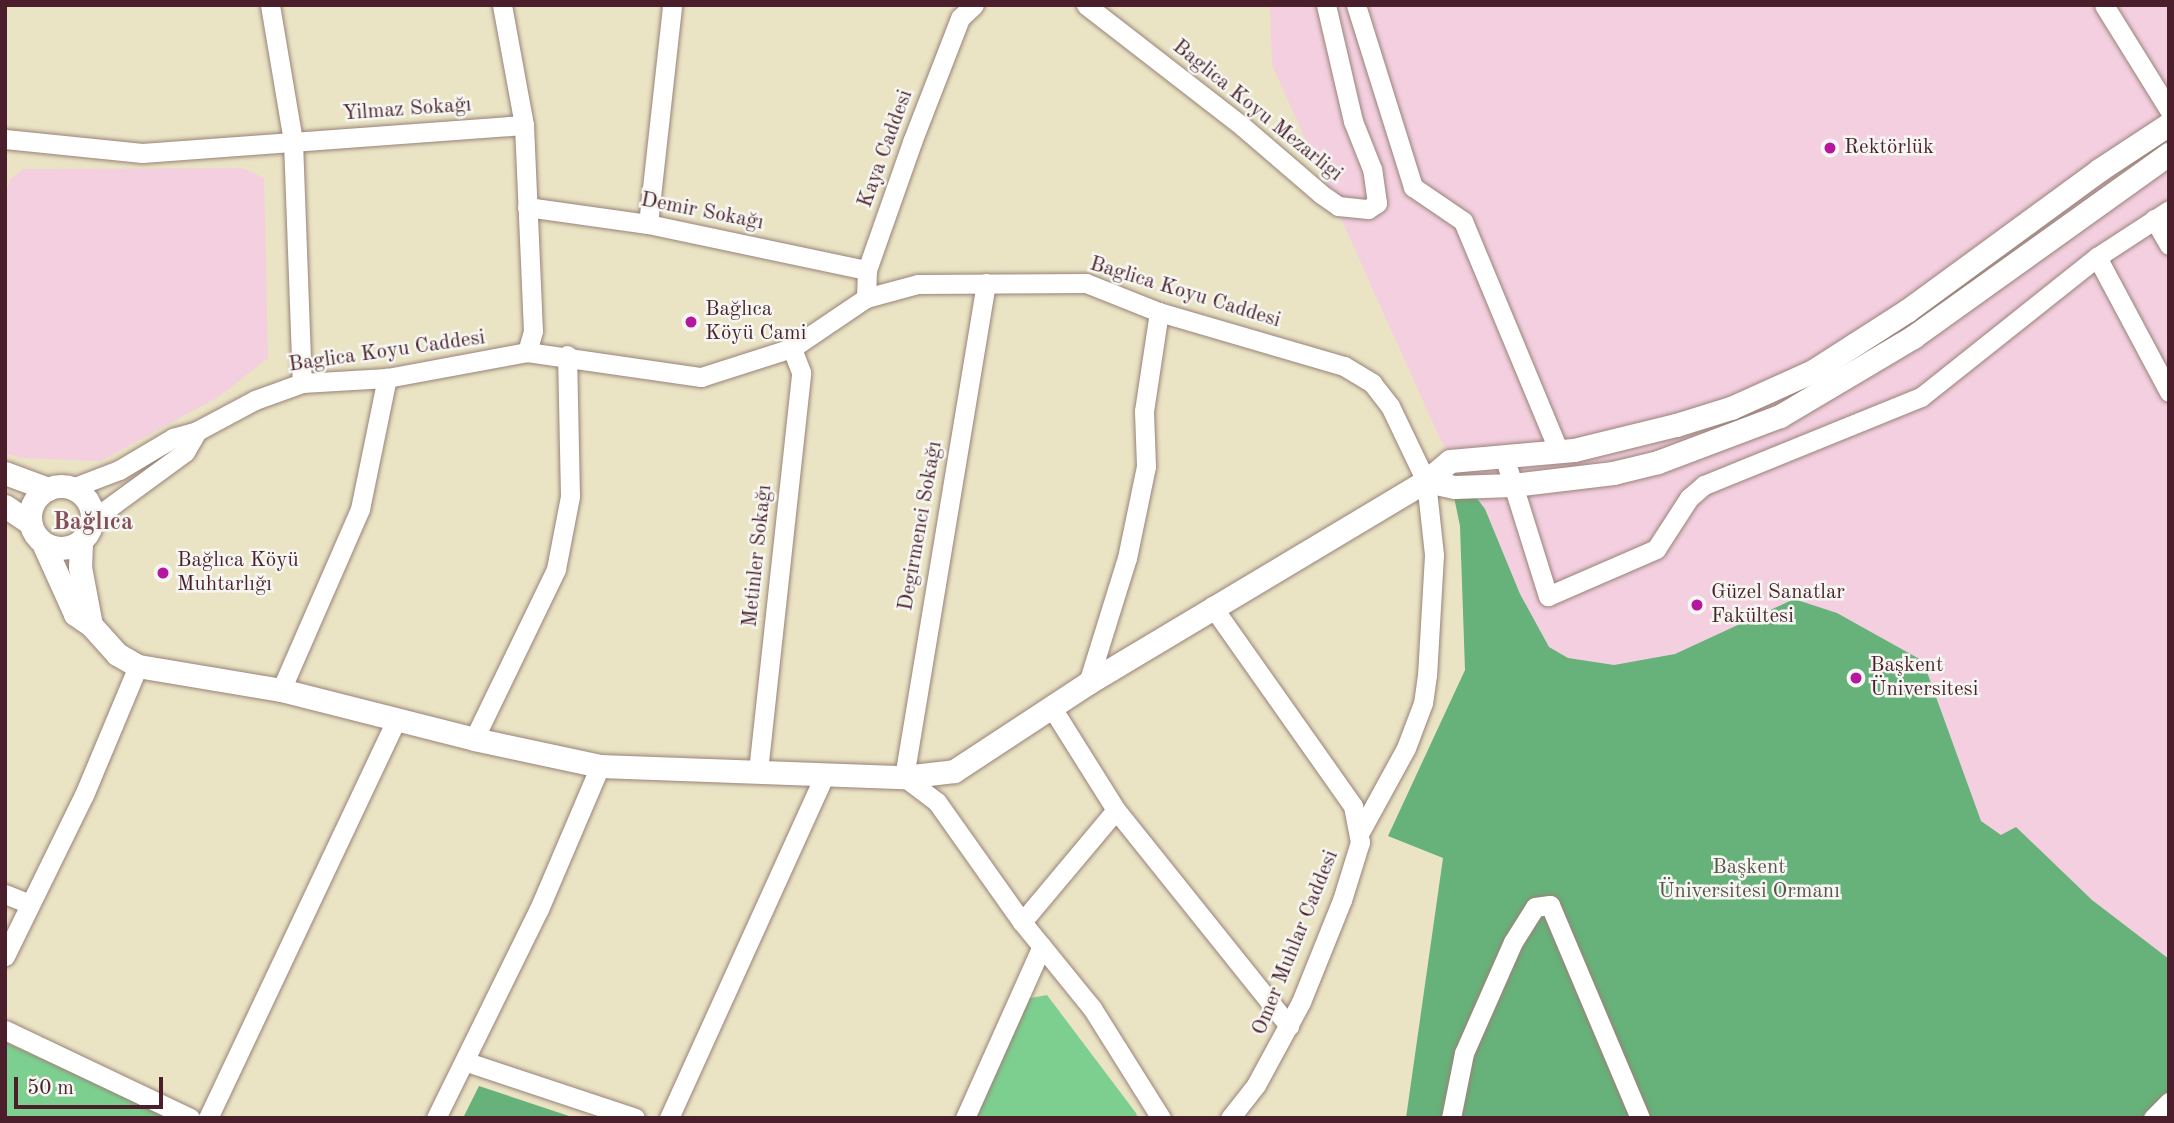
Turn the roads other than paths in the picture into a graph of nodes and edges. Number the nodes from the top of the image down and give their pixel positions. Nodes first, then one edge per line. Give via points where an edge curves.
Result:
1 (270, 5) edge
2 (502, 5) edge
3 (672, 5) edge
4 (1086, 5) edge
5 (1326, 5) edge
6 (1356, 5) edge
7 (2104, 5) edge
8 (963, 9) edge
9 (2169, 110) edge
10 (2169, 124) edge
11 (524, 125) junction
12 (5, 139) edge
13 (293, 141) junction
14 (2169, 154) edge
15 (527, 207) junction
16 (2161, 215) edge
17 (648, 223) junction
18 (2169, 245) edge
19 (2097, 257) junction
20 (867, 270) junction
21 (986, 283) junction
22 (866, 298) junction
23 (1159, 312) junction
24 (792, 348) junction
25 (527, 352) junction
26 (567, 355) junction
27 (387, 378) junction
28 (302, 383) junction
29 (2169, 392) edge
30 (197, 431) junction
31 (1559, 452) junction
32 (1504, 456) junction
33 (5, 473) edge
34 (1426, 481) junction
35 (1513, 485) junction
36 (72, 488) junction
37 (48, 489) junction
38 (5, 506) edge
39 (92, 520) junction
40 (30, 523) junction
41 (81, 541) junction
42 (43, 543) junction
43 (1212, 606) junction
44 (91, 625) junction
45 (138, 666) junction
46 (1088, 682) junction
47 (281, 690) junction
48 (1052, 708) junction
49 (396, 720) junction
50 (474, 739) junction
51 (600, 766) junction
52 (758, 771) junction
53 (825, 774) junction
54 (904, 777) junction
55 (1116, 810) junction
56 (1360, 832) junction
57 (5, 894) edge
58 (30, 904) junction
59 (1023, 922) junction
60 (1042, 946) junction
61 (5, 957) edge
62 (1289, 1026) junction
63 (5, 1030) edge
64 (467, 1062) junction
65 (2169, 1102) edge
66 (190, 1118) edge
67 (208, 1118) edge
68 (436, 1118) edge
69 (635, 1118) edge
70 (669, 1118) edge
71 (965, 1118) edge
72 (1161, 1118) edge
73 (1230, 1118) edge
74 (1451, 1118) edge
75 (1640, 1118) edge
76 (2153, 1118) edge

1 - 13 street
2 - 11 street
3 - 17 street
4 - 5 street, Baglica Koyu Mezarligi via 1321,194 1338,206 1368,209 1377,203 1372,169 1353,121
6 - 31 street via 1413,187 1463,221
7 - 9 street
8 - 20 street, Kaya Caddesi
10 - 31 street via 1908,310 1813,371 1726,410
11 - 13 street, Yilmaz Sokağı
11 - 15 street
12 - 13 street, Yilmaz Sokağı via 142,152
13 - 28 street
14 - 35 street via 1913,337 1813,399 1658,461 1613,472
15 - 17 street, Demir Sokağı
15 - 25 street via 533,331
16 - 18 street
16 - 19 street
17 - 20 street, Demir Sokağı
19 - 29 street
19 - 35 street via 1921,397 1704,485 1689,498 1656,550 1548,596
20 - 22 street, Kaya Caddesi
21 - 22 street, Baglica Koyu Caddesi via 918,284
21 - 23 street, Baglica Koyu Caddesi via 1086,283
21 - 54 street, Degirmenci Sokağı
22 - 24 street, Baglica Koyu Caddesi
23 - 34 street, Baglica Koyu Caddesi via 1344,366 1372,383 1390,406
23 - 46 street via 1144,411 1146,466 1127,558
24 - 26 street, Baglica Koyu Caddesi via 701,377
24 - 52 street, Metinler Sokağı via 801,372
25 - 26 street, Baglica Koyu Caddesi
25 - 27 street, Baglica Koyu Caddesi
26 - 50 street via 570,496 556,569
27 - 28 street, Baglica Koyu Caddesi
27 - 47 street via 360,509
28 - 30 street, Baglica Koyu Caddesi via 235,409
30 - 36 street via 173,438 120,470
30 - 39 street via 184,452
31 - 32 street
32 - 34 street via 1450,461
32 - 35 street
33 - 37 street
34 - 35 street via 1454,487
34 - 43 street
34 - 56 street, Baglica Koyu Caddesi via 1434,555 1423,703 1406,748
36 - 37 street
36 - 39 street via 85,497
37 - 40 street via 32,507
38 - 40 street
39 - 41 street
40 - 42 street
41 - 42 street via 59,549
41 - 44 street via 80,567
42 - 44 street via 65,597 75,614
43 - 46 street
43 - 56 street, Omer Muhlar Caddesi via 1353,806
44 - 45 street via 104,643
45 - 47 street
45 - 58 street
46 - 48 street
47 - 49 street
48 - 54 street via 954,771
48 - 55 street
49 - 50 street
49 - 67 street
50 - 51 street
51 - 52 street
51 - 64 street
52 - 53 street
53 - 54 street
53 - 70 street
54 - 59 street via 937,802
55 - 59 street
55 - 62 street
56 - 62 street, Omer Muhlar Caddesi via 1347,888
57 - 58 street
58 - 61 street
59 - 60 street
60 - 71 street
60 - 72 street via 1092,1008
62 - 73 street, Omer Muhlar Caddesi via 1256,1085
63 - 66 street
64 - 68 street
64 - 69 street
65 - 76 street
74 - 75 street via 1464,1054 1513,942 1535,907 1550,905

